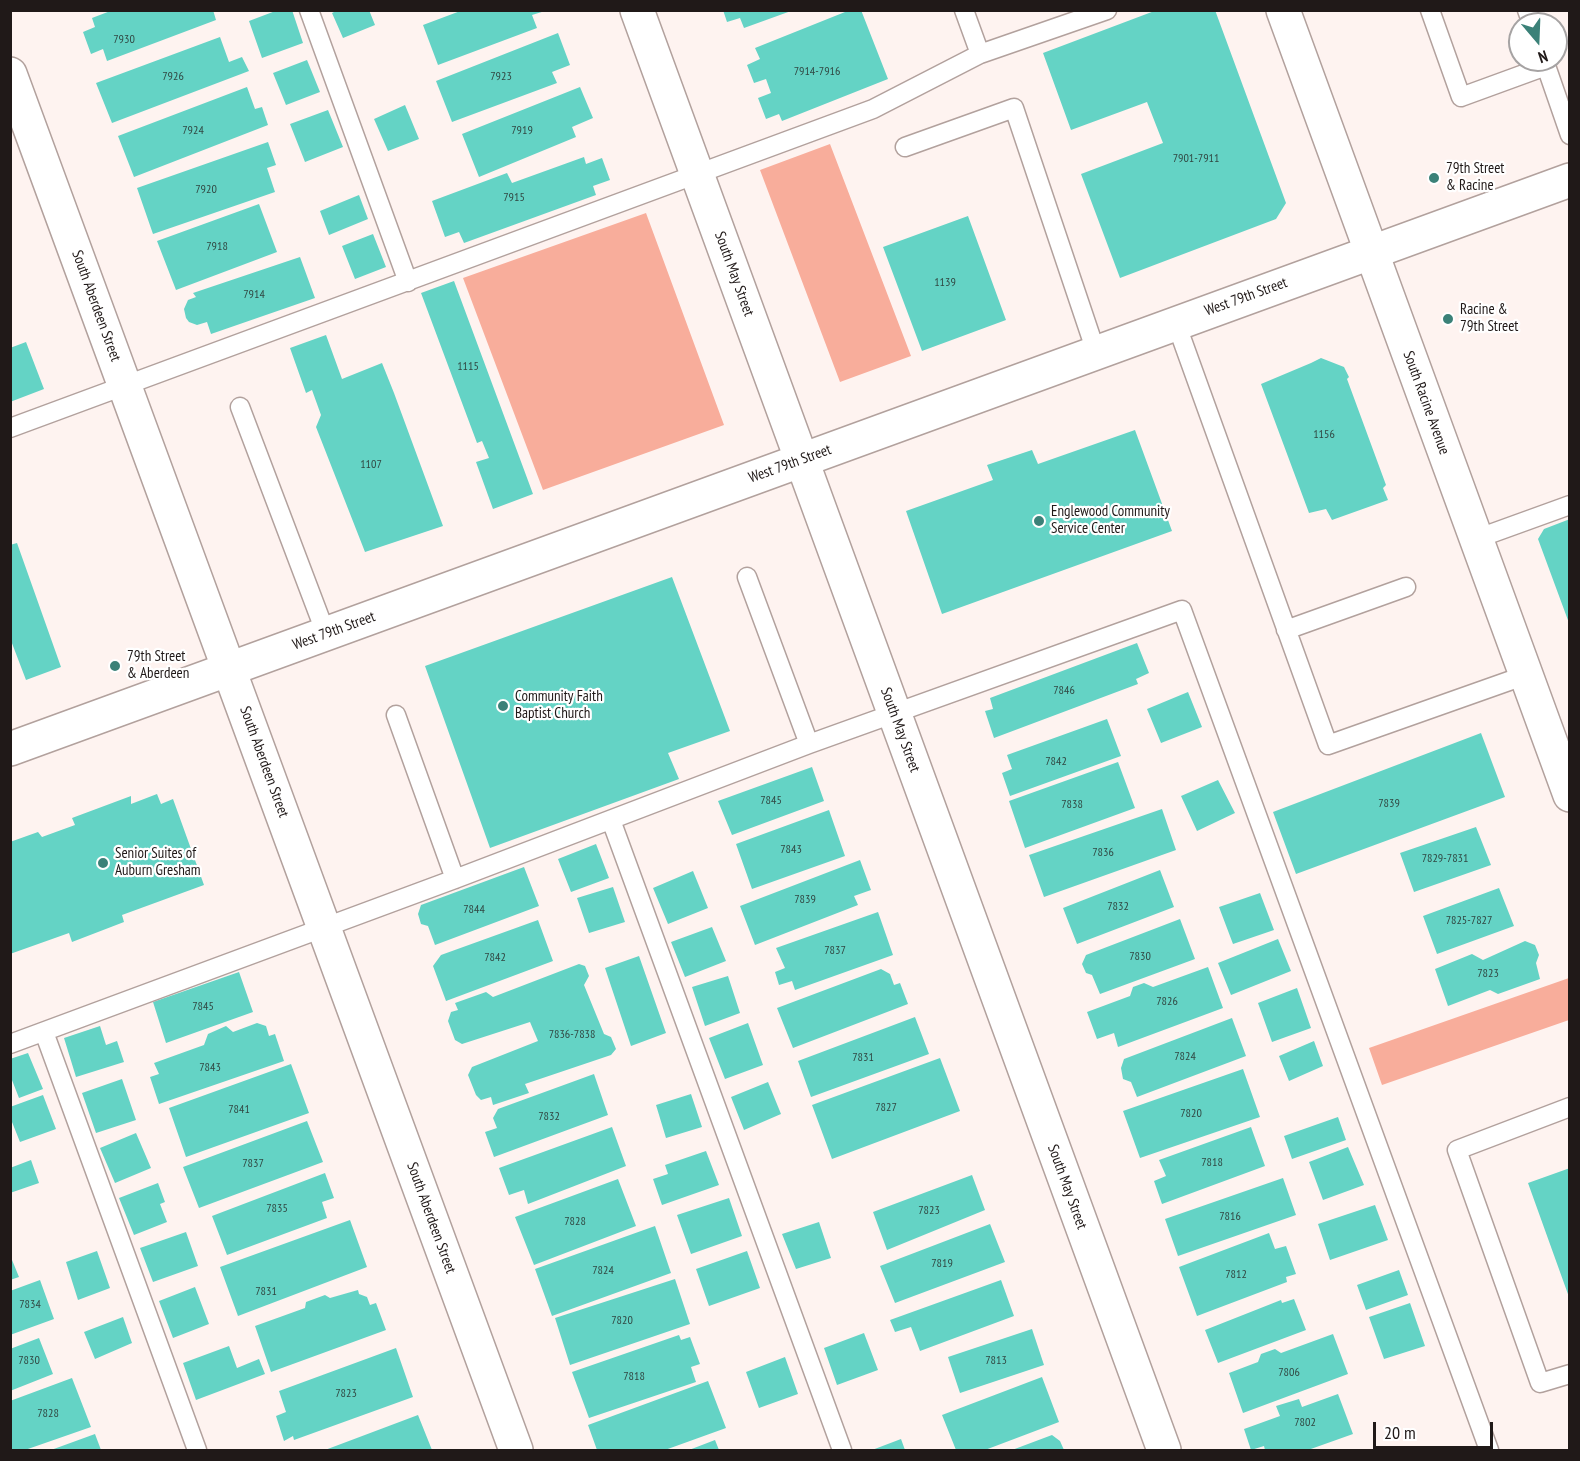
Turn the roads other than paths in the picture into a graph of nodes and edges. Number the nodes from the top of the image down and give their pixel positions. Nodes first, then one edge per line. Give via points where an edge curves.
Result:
1 (309, 10) edge
2 (637, 10) edge
3 (964, 10) edge
4 (1107, 10) edge
5 (1283, 10) edge
6 (1430, 10) edge
7 (980, 54) junction
8 (1523, 72) edge
9 (1548, 72) edge
10 (10, 74) edge
11 (1569, 135) edge
12 (905, 147) dead end
13 (698, 175) junction
14 (1569, 180) edge
15 (1372, 252) junction
16 (408, 282) junction
17 (1176, 323) junction
18 (1096, 352) junction
19 (126, 387) junction
20 (240, 407) dead end
21 (10, 428) edge
22 (802, 460) junction
23 (1569, 505) edge
24 (1476, 539) junction
25 (747, 577) dead end
26 (1406, 587) dead end
27 (1286, 630) junction
28 (326, 634) junction
29 (230, 669) junction
30 (1526, 675) junction
31 (894, 713) junction
32 (396, 715) dead end
33 (809, 744) junction
34 (10, 749) edge
35 (1569, 795) edge
36 (611, 820) junction
37 (455, 879) junction
38 (325, 927) junction
39 (44, 1032) junction
40 (10, 1044) edge
41 (1569, 1107) edge
42 (1569, 1374) edge
43 (197, 1450) edge
44 (516, 1450) edge
45 (842, 1450) edge
46 (1164, 1450) edge
47 (1489, 1450) edge

1 - 16 lane
2 - 13 street, South May Street
3 - 7 lane
4 - 7 lane
5 - 15 street, South Racine Avenue
6 - 8 lane via 1461,97
7 - 13 lane via 873,109
9 - 11 lane
10 - 19 street, South Aberdeen Street
12 - 18 lane via 1014,108
13 - 16 lane
13 - 22 street, South May Street
14 - 15 street, West 79th Street
15 - 17 street, West 79th Street
15 - 24 street, South Racine Avenue
16 - 19 lane
17 - 18 street, West 79th Street
17 - 27 lane
18 - 22 street, West 79th Street
19 - 21 lane
19 - 29 street, South Aberdeen Street
20 - 28 lane
22 - 28 street, West 79th Street
22 - 31 street, South May Street
23 - 24 lane
24 - 30 street, South Racine Avenue
25 - 33 lane
26 - 27 lane
27 - 30 lane via 1328,745
28 - 29 street, West 79th Street
29 - 34 street, West 79th Street
29 - 38 street, South Aberdeen Street
30 - 35 street, South Racine Avenue
31 - 33 lane
31 - 46 street, South May Street
31 - 47 lane via 1182,610
32 - 37 lane
33 - 36 lane
36 - 37 lane
36 - 45 lane
37 - 38 lane
38 - 39 lane
38 - 44 street, South Aberdeen Street
39 - 40 lane
39 - 43 lane
41 - 42 lane via 1457,1150 1540,1383

